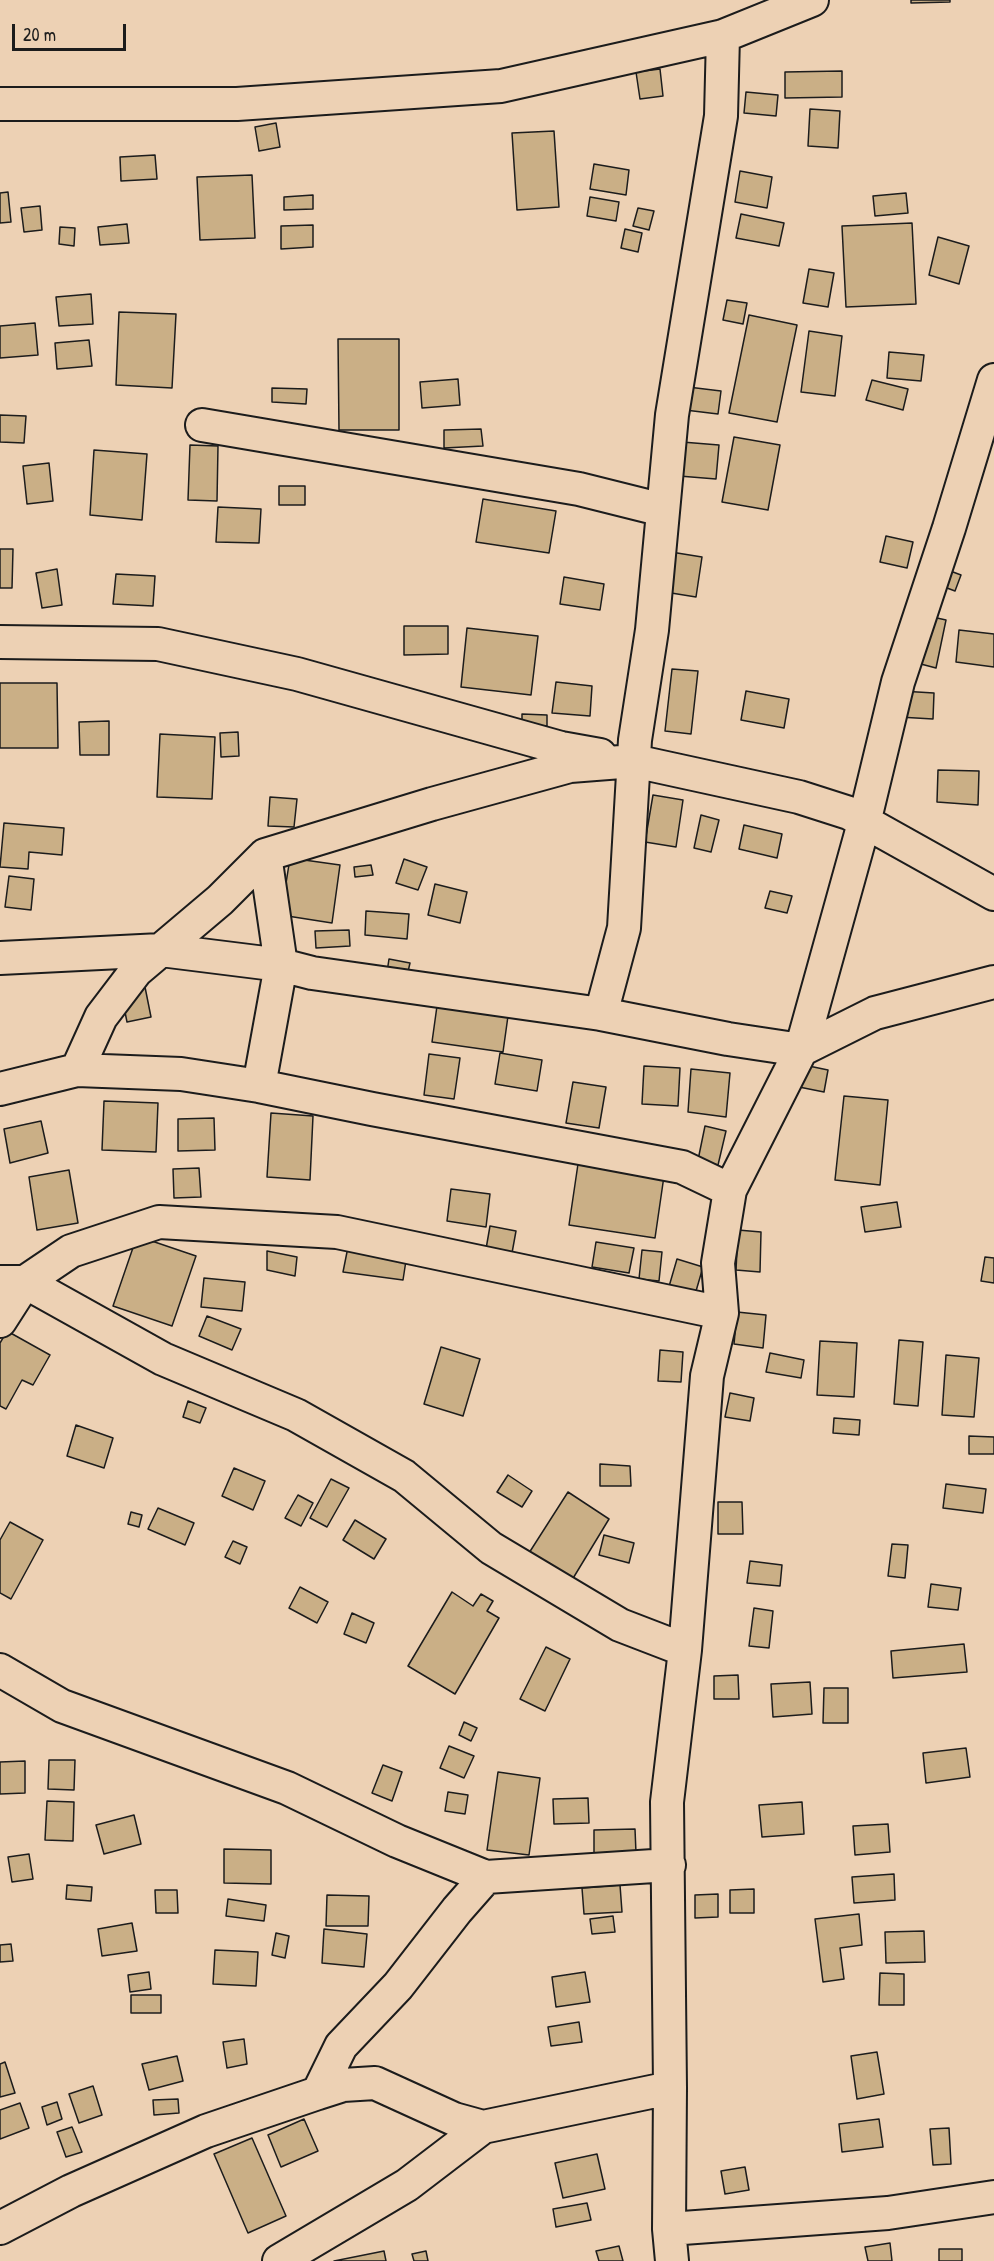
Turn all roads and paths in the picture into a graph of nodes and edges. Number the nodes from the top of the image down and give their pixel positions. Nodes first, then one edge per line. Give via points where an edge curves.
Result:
1 (812, 0) edge
2 (723, 36) junction
3 (0, 104) edge
4 (994, 380) edge
5 (202, 425) dead end
6 (663, 510) junction
7 (0, 642) edge
8 (634, 761) junction
9 (864, 823) junction
10 (265, 855) junction
11 (994, 894) edge
12 (161, 950) junction
13 (0, 958) edge
14 (281, 965) junction
15 (994, 982) edge
16 (601, 1014) junction
17 (801, 1050) junction
18 (77, 1070) junction
19 (259, 1086) junction
20 (0, 1089) edge
21 (730, 1190) junction
22 (13, 1282) edge
23 (722, 1313) junction
24 (0, 1321) edge
25 (686, 1650) junction
26 (0, 1670) edge
27 (669, 1865) junction
28 (486, 1877) junction
29 (670, 2088) junction
30 (318, 2093) junction
31 (483, 2127) junction
32 (994, 2197) edge
33 (0, 2228) edge
34 (669, 2229) junction
35 (279, 2261) edge
36 (672, 2261) edge

1 - 2 street
2 - 3 street via 501,86 237,104
2 - 6 street via 721,117 672,415
4 - 9 street via 898,682
5 - 6 street via 579,489
6 - 8 street
7 - 8 street via 158,644 297,674 561,748
8 - 9 street via 799,797 849,813
8 - 10 street via 570,766
8 - 16 street via 624,928
9 - 11 street
9 - 17 street
10 - 12 street
10 - 14 street
12 - 13 street
12 - 14 street
12 - 18 street via 136,971 101,1017
14 - 16 street via 312,973
14 - 19 street
15 - 17 street via 875,1013
16 - 17 street
17 - 21 street
18 - 19 street via 181,1074
18 - 20 street
19 - 21 street via 682,1167
21 - 23 street via 718,1263
22 - 23 street via 71,1251 159,1222 337,1232
22 - 24 street
22 - 25 street via 163,1359 306,1420 404,1476 491,1548 620,1625
23 - 25 street via 707,1376
25 - 27 street via 668,1802
26 - 28 street via 62,1706 287,1788 397,1841
27 - 28 street
27 - 29 street
28 - 30 street via 398,1986 341,2046
29 - 31 street
29 - 34 street
30 - 31 street via 343,2085 375,2083 454,2119
30 - 33 street via 207,2131 71,2191
31 - 35 street via 406,2185
32 - 34 street via 888,2213
34 - 36 street

